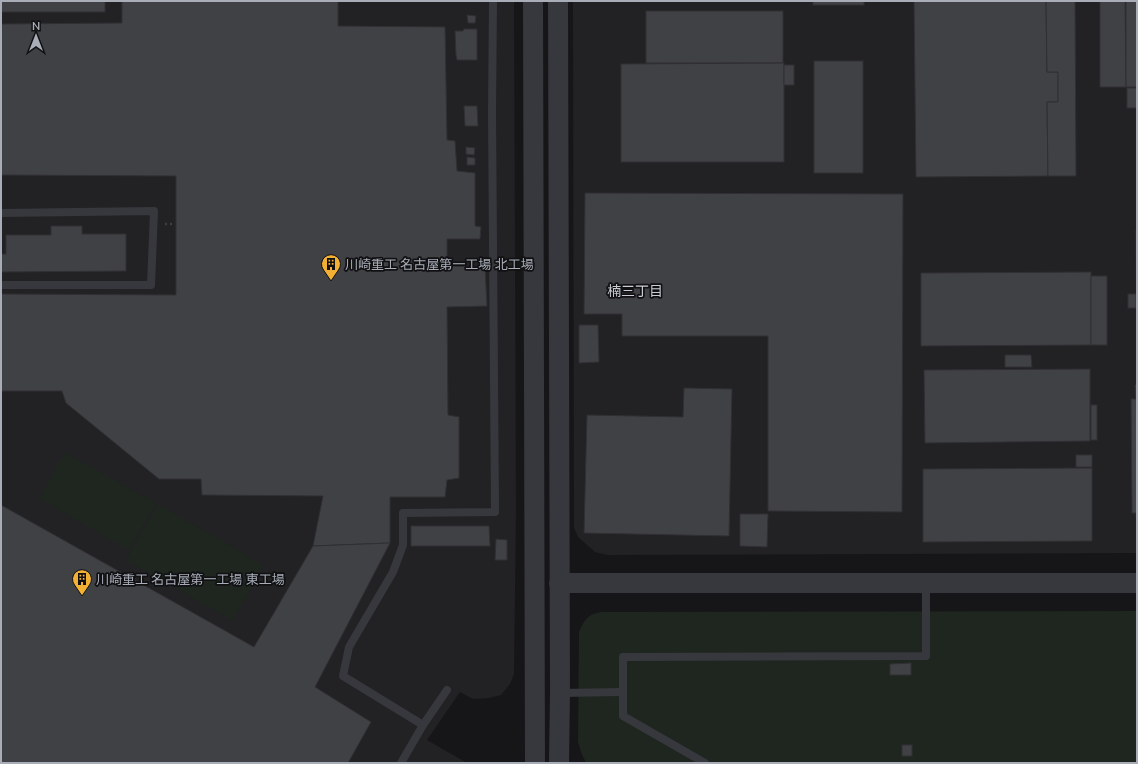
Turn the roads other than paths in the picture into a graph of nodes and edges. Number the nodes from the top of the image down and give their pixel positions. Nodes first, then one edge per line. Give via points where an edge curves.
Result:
1 (493, 1) edge
2 (533, 1) edge
3 (558, 1) edge
4 (1, 213) edge
5 (1, 285) edge
6 (559, 583) junction
7 (926, 583) junction
8 (1137, 583) edge
9 (447, 690) dead end
10 (623, 692) junction
11 (560, 693) junction
12 (423, 725) junction
13 (537, 762) edge
14 (401, 763) edge
15 (559, 763) edge
16 (705, 763) edge

1 - 12 lane via 496,512 403,512 403,544 393,572 349,647 343,676
2 - 13 street
3 - 6 street
4 - 5 lane via 154,211 151,285
6 - 7 street
6 - 11 street
7 - 8 street
7 - 10 lane via 926,656 623,657
9 - 12 lane
10 - 11 lane
10 - 16 lane via 623,716
11 - 15 street
12 - 14 lane

